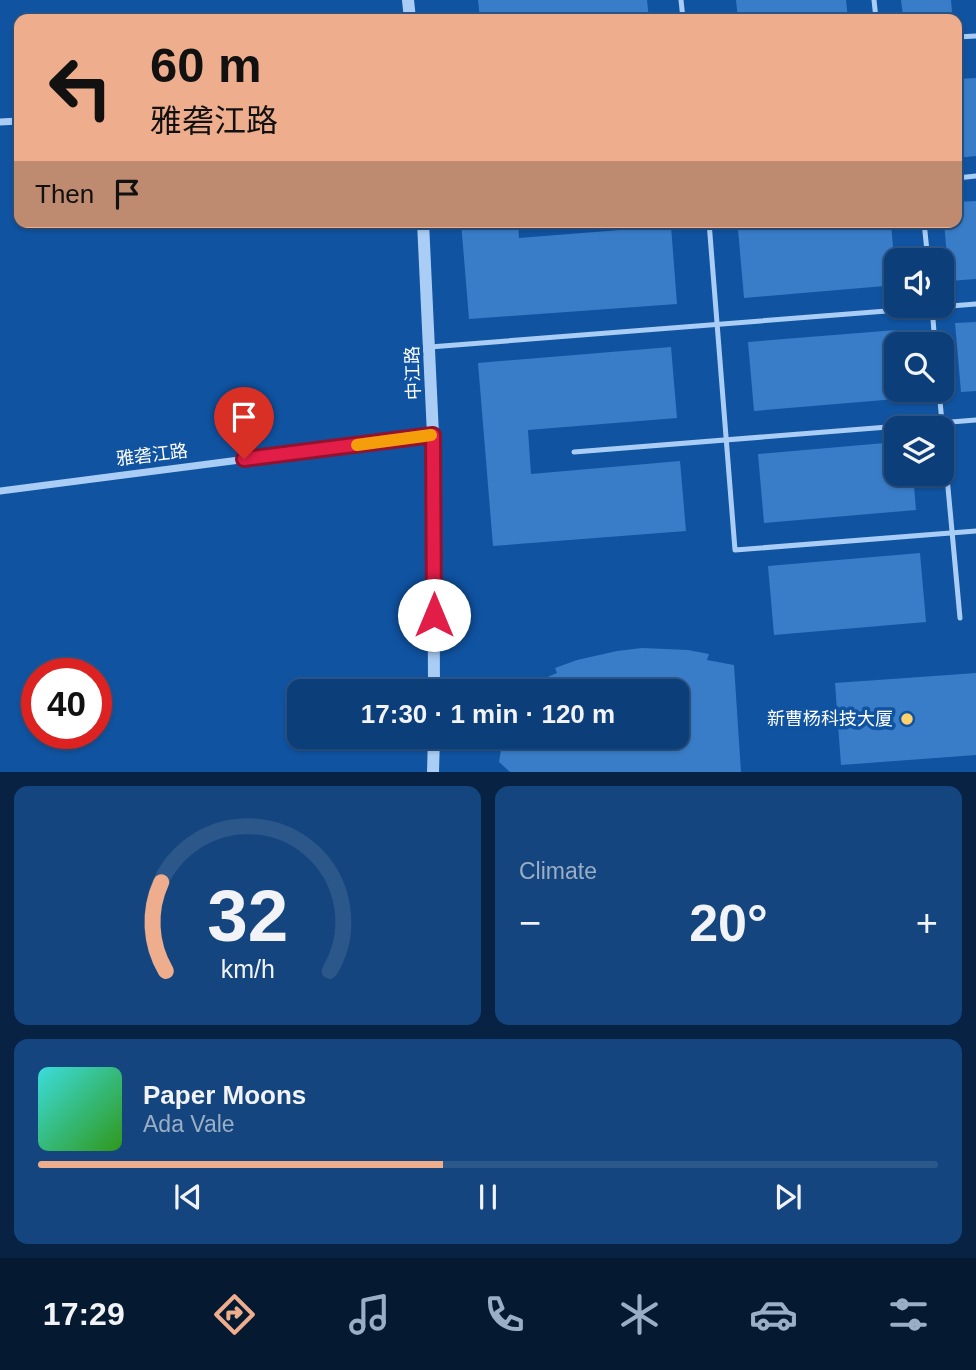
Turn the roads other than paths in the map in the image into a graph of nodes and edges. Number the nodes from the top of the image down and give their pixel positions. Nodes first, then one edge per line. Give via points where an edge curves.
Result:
1 (423, 228) edge
2 (710, 228) edge
3 (925, 228) edge
4 (927, 248) edge
5 (976, 304) edge
6 (954, 306) edge
7 (884, 311) edge
8 (718, 324) junction
9 (430, 347) junction
10 (976, 419) edge
11 (954, 421) edge
12 (884, 427) edge
13 (433, 435) junction
14 (726, 440) junction
15 (574, 452) dead end
16 (948, 486) edge
17 (0, 491) edge
18 (976, 531) edge
19 (952, 533) junction
20 (960, 618) dead end
21 (434, 679) edge
22 (434, 749) edge
23 (433, 772) edge

1 - 9 street, 中江路
2 - 8 lane
3 - 4 lane
5 - 6 lane
7 - 8 lane
8 - 9 lane
8 - 14 lane
9 - 13 street, 中江路
10 - 11 lane
12 - 14 lane
13 - 17 street, 雅砻江路
13 - 21 street, 中江路
14 - 15 lane
14 - 19 lane via 735,550
16 - 19 lane
18 - 19 lane
19 - 20 lane
22 - 23 street

